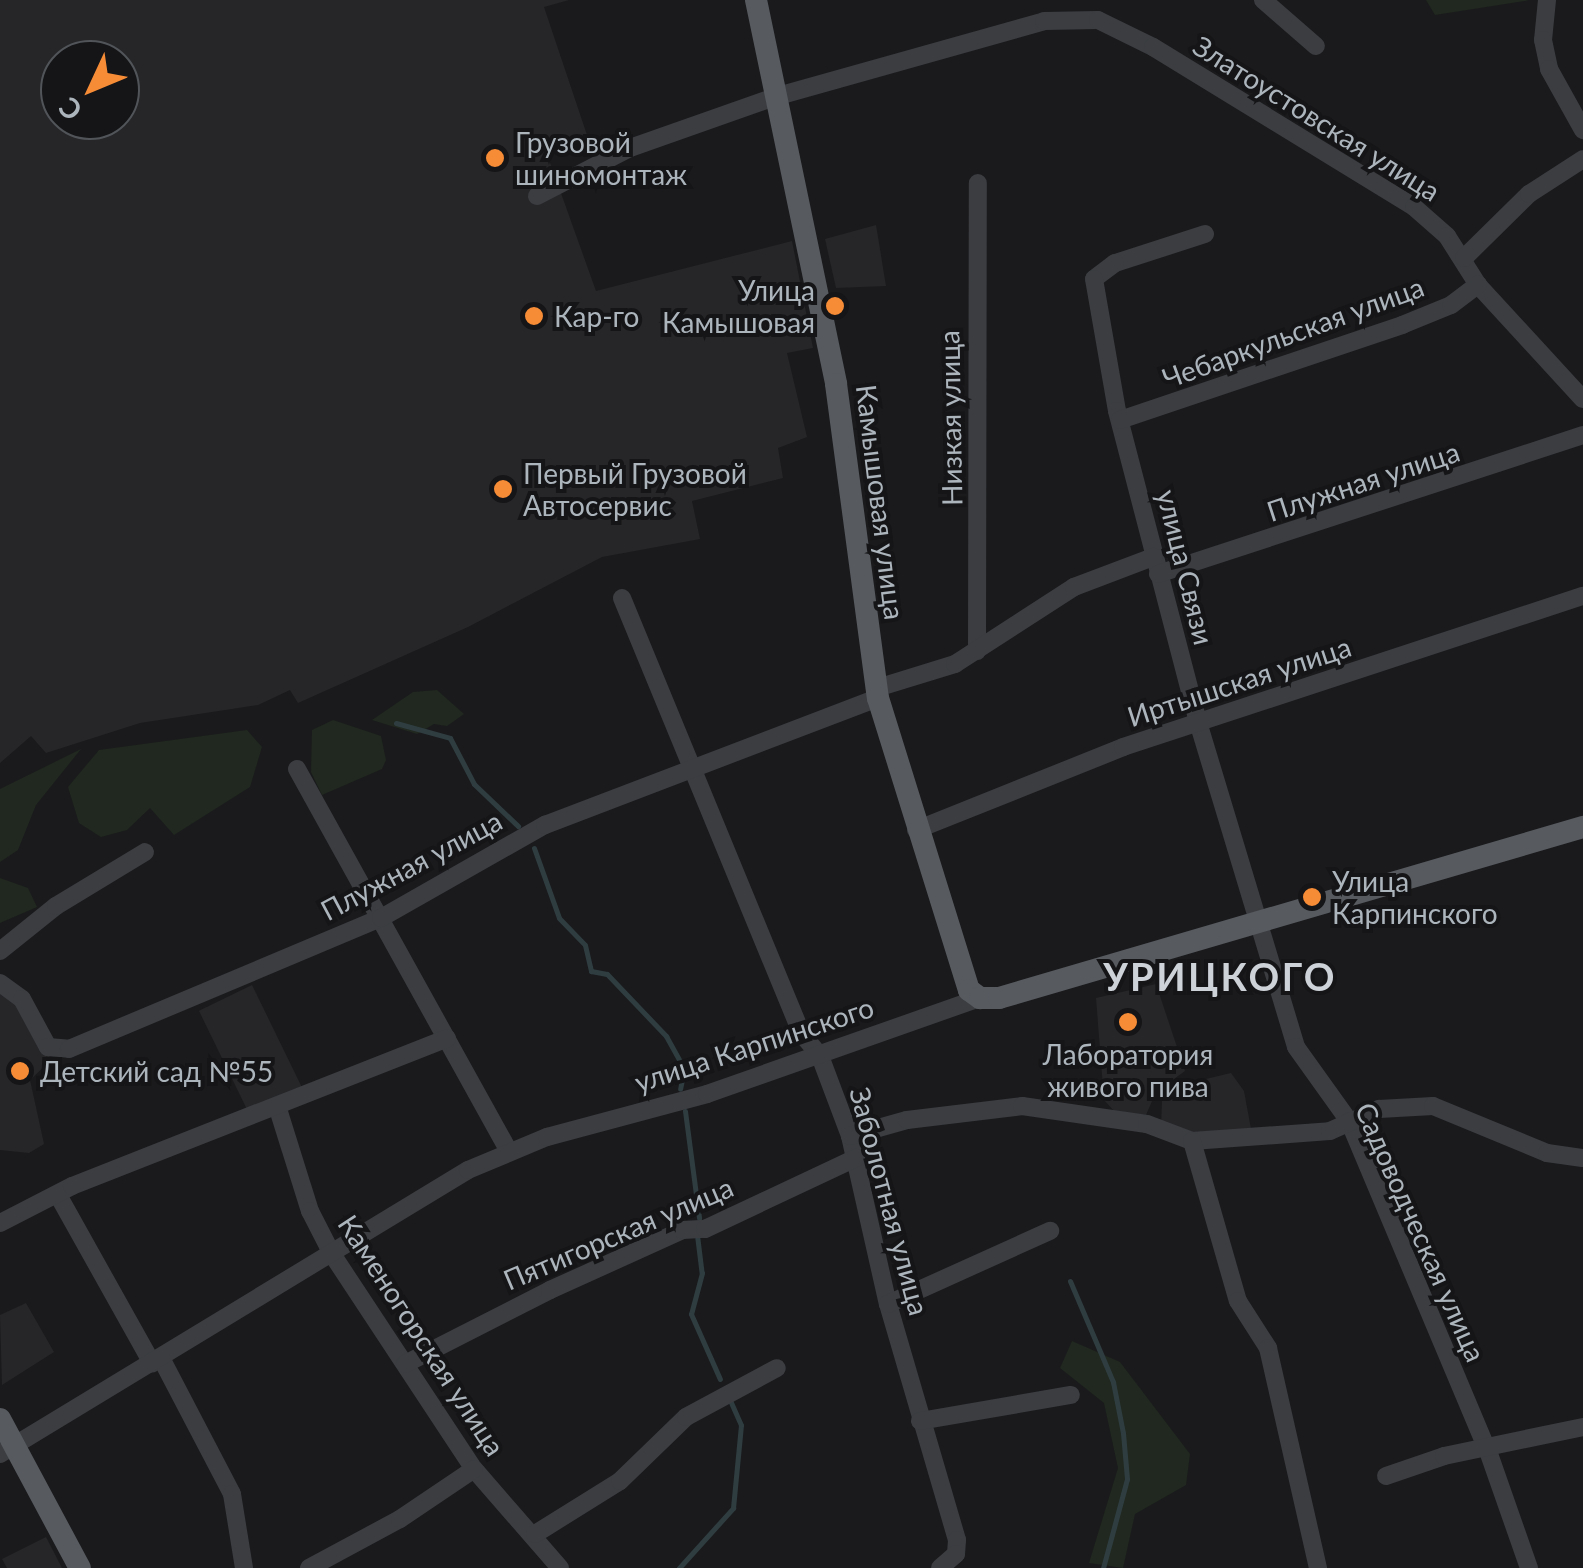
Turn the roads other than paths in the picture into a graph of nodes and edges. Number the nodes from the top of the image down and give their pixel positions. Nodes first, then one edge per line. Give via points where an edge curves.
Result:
1 (756, 0) edge
2 (1262, 0) edge
3 (1547, 0) edge
4 (1316, 46) dead end
5 (778, 96) junction
6 (1583, 130) edge
7 (1583, 159) edge
8 (978, 183) dead end
9 (537, 196) dead end
10 (1205, 234) dead end
11 (1464, 258) junction
12 (1478, 284) junction
13 (1583, 399) edge
14 (1146, 414) junction
15 (1120, 420) junction
16 (1583, 436) edge
17 (1128, 448) junction
18 (1156, 566) junction
19 (1583, 596) edge
20 (622, 598) dead end
21 (977, 651) junction
22 (877, 693) junction
23 (1198, 722) junction
24 (690, 767) junction
25 (297, 770) dead end
26 (1583, 827) edge
27 (916, 830) junction
28 (146, 852) dead end
29 (381, 918) junction
30 (1256, 922) junction
31 (0, 950) edge
32 (0, 983) edge
33 (980, 998) junction
34 (446, 1038) junction
35 (820, 1056) junction
36 (278, 1109) junction
37 (1349, 1121) junction
38 (850, 1136) junction
39 (1192, 1140) junction
40 (509, 1152) junction
41 (856, 1158) junction
42 (1583, 1158) edge
43 (58, 1195) junction
44 (0, 1222) edge
45 (1050, 1231) dead end
46 (332, 1254) junction
47 (888, 1304) junction
48 (157, 1360) junction
49 (405, 1364) junction
50 (778, 1368) dead end
51 (1071, 1394) dead end
52 (0, 1419) edge
53 (920, 1421) junction
54 (1583, 1427) edge
55 (7, 1450) edge
56 (1488, 1451) junction
57 (474, 1469) junction
58 (1386, 1476) dead end
59 (535, 1534) junction
60 (80, 1568) edge
61 (244, 1568) edge
62 (309, 1568) edge
63 (560, 1568) edge
64 (940, 1568) edge
65 (1318, 1568) edge
66 (1530, 1568) edge

1 - 5 main road, Камышовая улица
2 - 4 street
3 - 6 street via 1543,40 1549,69
5 - 9 street, Златоустовская улица via 630,148
5 - 11 street, Златоустовская улица via 1044,20 1098,20 1154,47 1414,207
5 - 22 main road, Камышовая улица via 848,454
7 - 11 street via 1528,194
8 - 21 street, Низкая улица
10 - 15 street, улица Связи via 1116,263 1094,280
11 - 12 street, Златоустовская улица
12 - 13 street, Златоустовская улица
12 - 14 street, Чебаркульская улица via 1451,305 1402,326
14 - 15 street, Чебаркульская улица
14 - 17 street
15 - 17 street, улица Связи
16 - 18 street, Плужная улица
17 - 18 street, улица Связи
18 - 21 street, Плужная улица via 1074,587
18 - 23 street, улица Связи
19 - 23 street, Иртышская улица
20 - 24 street, Заболотная улица
21 - 22 street, Плужная улица
22 - 24 street, Плужная улица
22 - 27 main road, Камышовая улица
23 - 27 street, Иртышская улица
23 - 30 street, улица Связи
24 - 29 street, Плужная улица via 545,826
24 - 35 street, Заболотная улица via 801,1033
25 - 29 street
26 - 30 main road, улица Карпинского
27 - 33 main road, Камышовая улица via 962,979
28 - 31 street via 56,906
29 - 32 street, Плужная улица via 56,1052 22,1000
29 - 34 street
30 - 33 main road, улица Карпинского
30 - 37 street, Садоводческая улица via 1296,1047
33 - 35 street, улица Карпинского
34 - 36 street
34 - 40 street
35 - 38 street, Заболотная улица
35 - 40 street, улица Карпинского
36 - 43 street
36 - 46 street, Каменогорская улица via 310,1211
37 - 39 street via 1330,1131
37 - 42 street via 1379,1109 1433,1106 1548,1153
37 - 56 street, Садоводческая улица
38 - 39 street via 908,1120 1022,1106 1146,1124
38 - 41 street, Заболотная улица
39 - 65 street via 1238,1301 1268,1348
40 - 46 street, улица Карпинского
41 - 47 street, Заболотная улица
41 - 49 street, Пятигорская улица via 705,1229 684,1230 550,1290
43 - 44 street
43 - 48 street
45 - 47 street
46 - 48 street, улица Карпинского
46 - 49 street, Каменогорская улица
47 - 53 street, Заболотная улица
48 - 55 street, улица Карпинского
48 - 61 street via 232,1494
49 - 57 street, Каменогорская улица
50 - 59 street via 686,1417 620,1482
51 - 53 street
52 - 55 main road
53 - 64 street, Заболотная улица via 957,1540 956,1554
54 - 56 street
55 - 60 main road
56 - 58 street via 1444,1456
56 - 66 street, Садоводческая улица
57 - 59 street, Каменогорская улица
57 - 62 street
59 - 63 street, Каменогорская улица

